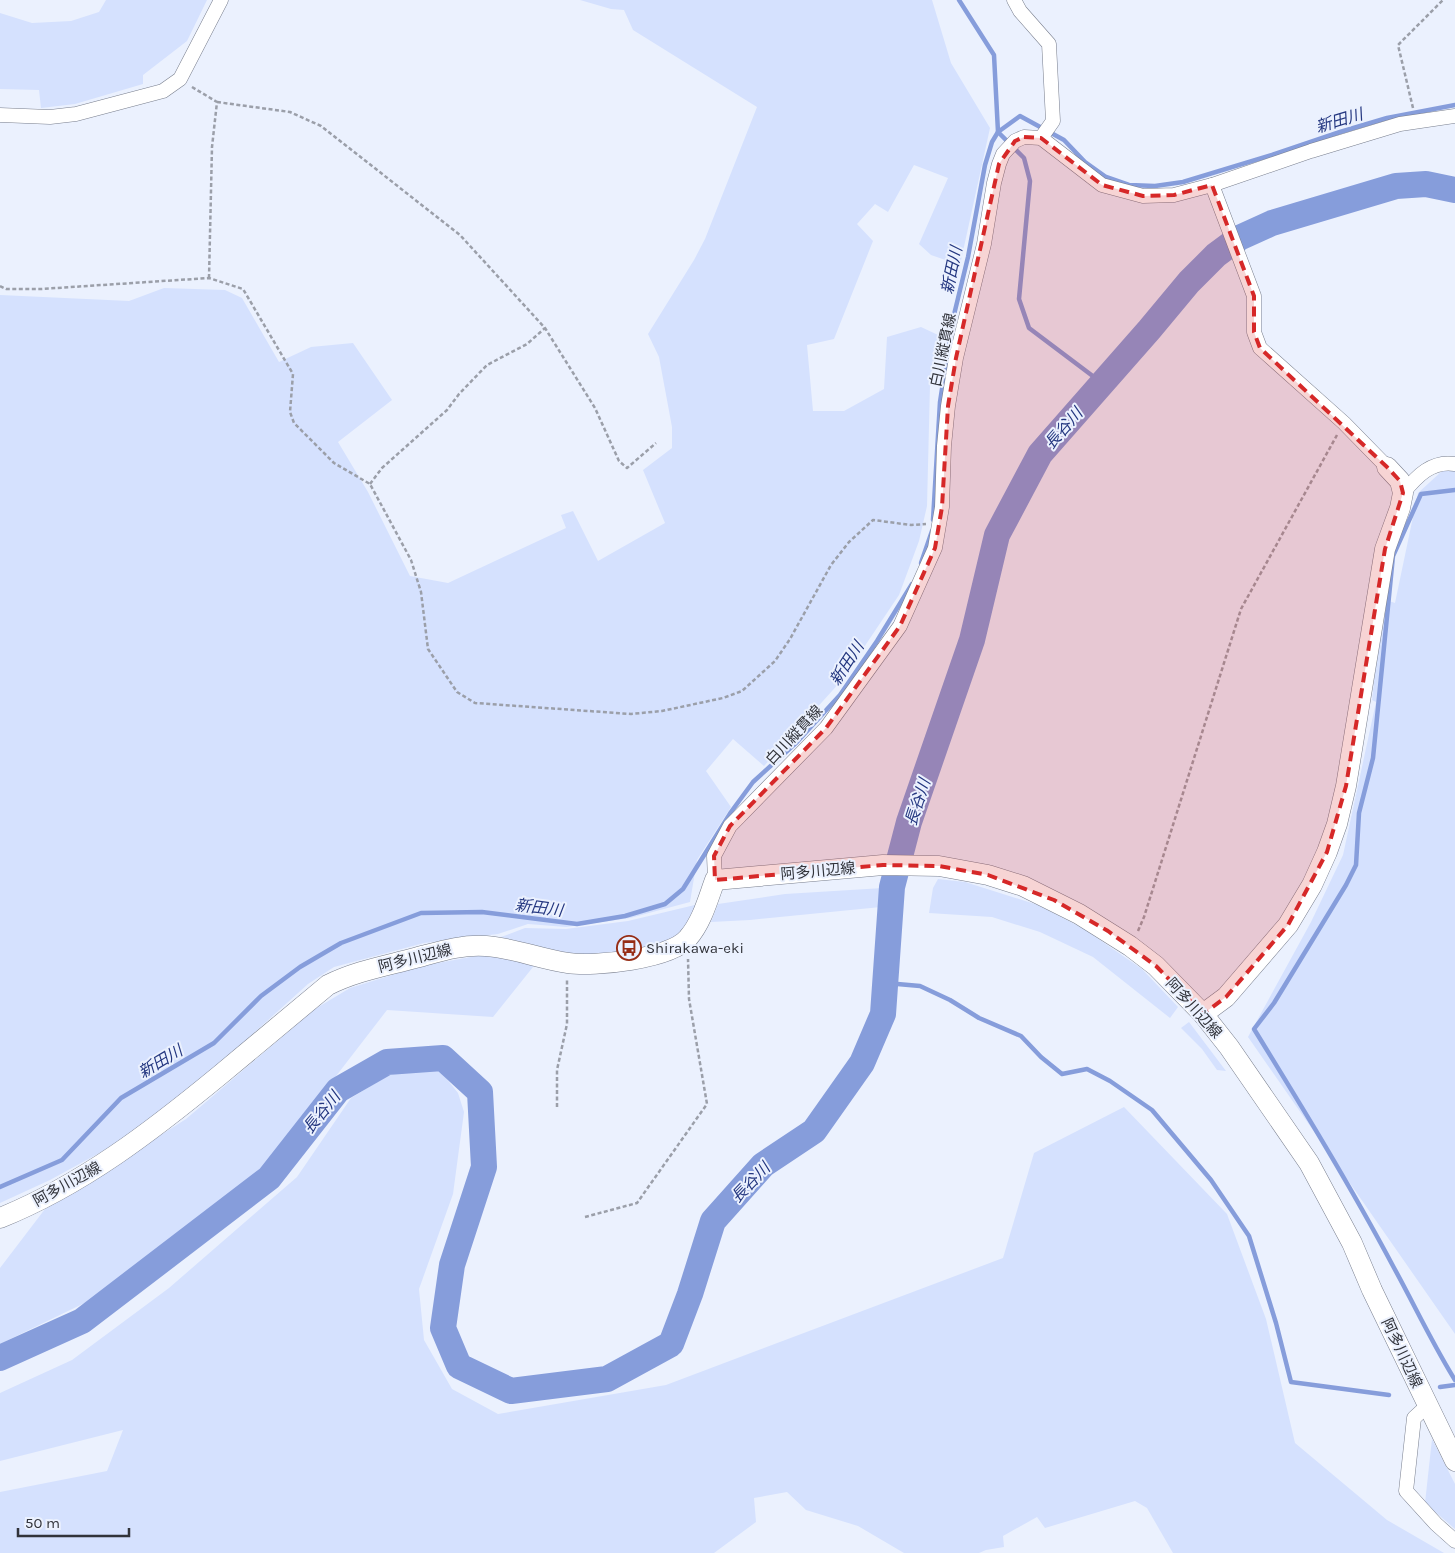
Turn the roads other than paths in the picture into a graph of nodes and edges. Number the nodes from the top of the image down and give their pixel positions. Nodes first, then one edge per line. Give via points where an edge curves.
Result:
1 (221, 0) edge
2 (1014, 0) edge
3 (0, 114) edge
4 (1455, 116) edge
5 (1046, 131) junction
6 (1212, 185) junction
7 (1455, 464) edge
8 (1387, 467) joint
9 (1403, 493) junction
10 (715, 880) junction
11 (1203, 1014) junction
12 (0, 1218) edge
13 (1427, 1406) junction
14 (1455, 1461) edge
15 (1455, 1541) edge

1 - 3 street via 180,79 163,91 76,114 50,117
2 - 5 street via 1020,12 1049,44
4 - 6 street via 1400,124
5 - 6 street via 1102,185 1143,196 1174,195
5 - 10 street, 白川縦貫線 via 1024,137 1012,145 1003,154 994,183 984,244 956,358 948,406 942,507 935,548 900,626 826,728 730,826 714,856
6 - 8 street via 1254,296 1254,332 1260,348 1344,423
7 - 9 street via 1445,462 1433,466 1417,476
8 - 9 main road via 1400,481
9 - 11 main road via 1385,549 1346,786 1327,852 1288,926 1226,997
10 - 11 main road, 阿多川辺線 via 883,865 939,866 988,875 1023,886 1079,914 1130,946 1156,966
10 - 12 main road, 阿多川辺線 via 702,914 687,940 662,953 590,965 486,946 464,946 350,974 328,985 185,1103 110,1160 31,1205
11 - 13 main road, 阿多川辺線 via 1309,1163 1352,1243
13 - 14 main road, 阿多川辺線
13 - 15 street via 1414,1418 1406,1492

